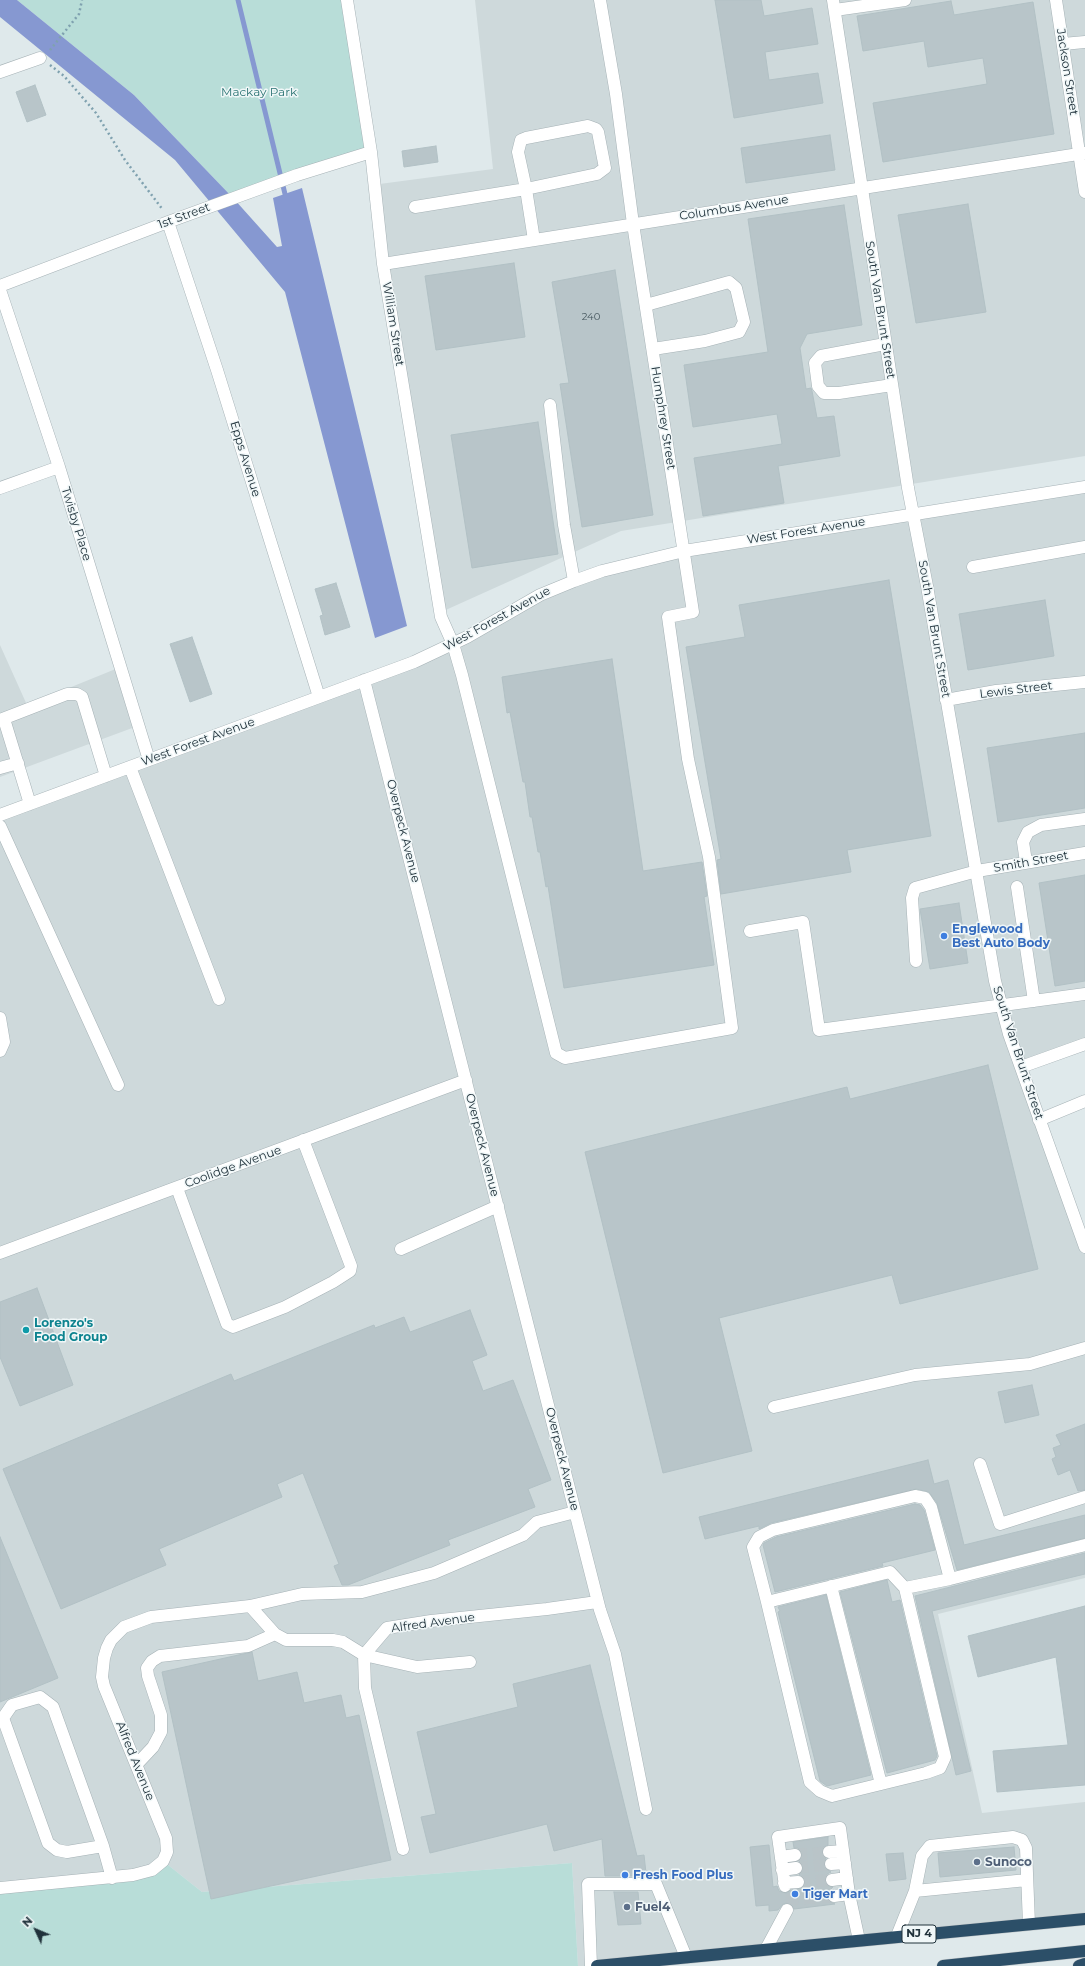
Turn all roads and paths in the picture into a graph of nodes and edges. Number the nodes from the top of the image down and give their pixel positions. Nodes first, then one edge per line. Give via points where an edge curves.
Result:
1 (82, 0) edge
2 (347, 0) edge
3 (600, 0) edge
4 (906, 0) edge
5 (1056, 0) edge
6 (834, 5) edge
7 (1085, 42) edge
8 (1063, 44) junction
9 (43, 56) junction
10 (0, 72) edge
11 (371, 152) junction
12 (1082, 153) edge
13 (861, 187) junction
14 (526, 189) junction
15 (1085, 192) edge
16 (415, 207) dead end
17 (168, 222) junction
18 (633, 224) junction
19 (534, 240) junction
20 (383, 264) junction
21 (0, 286) edge
22 (0, 290) edge
23 (646, 305) junction
24 (886, 344) junction
25 (653, 349) junction
26 (892, 384) junction
27 (550, 405) dead end
28 (59, 467) junction
29 (1085, 487) edge
30 (0, 488) edge
31 (913, 514) junction
32 (1085, 548) edge
33 (684, 551) junction
34 (973, 567) dead end
35 (574, 580) junction
36 (692, 612) joint
37 (453, 644) junction
38 (364, 680) junction
39 (1085, 682) edge
40 (319, 698) junction
41 (946, 700) junction
42 (2, 719) edge
43 (149, 760) junction
44 (18, 763) junction
45 (130, 767) junction
46 (0, 768) edge
47 (106, 776) junction
48 (30, 804) junction
49 (0, 815) edge
50 (1085, 819) edge
51 (0, 826) edge
52 (1085, 853) edge
53 (1026, 862) junction
54 (977, 871) junction
55 (1017, 887) dead end
56 (750, 931) dead end
57 (916, 961) dead end
58 (1085, 994) edge
59 (220, 999) dead end
60 (1034, 1001) junction
61 (1001, 1006) junction
62 (0, 1018) edge
63 (1085, 1044) edge
64 (0, 1051) edge
65 (1021, 1067) junction
66 (466, 1080) junction
67 (118, 1085) dead end
68 (1085, 1101) edge
69 (1039, 1120) junction
70 (304, 1140) junction
71 (176, 1188) junction
72 (498, 1206) junction
73 (1085, 1247) edge
74 (401, 1249) dead end
75 (0, 1254) edge
76 (1085, 1348) edge
77 (774, 1407) dead end
78 (980, 1464) dead end
79 (1085, 1497) edge
80 (575, 1512) junction
81 (1085, 1546) edge
82 (950, 1579) junction
83 (831, 1586) junction
84 (905, 1588) junction
85 (767, 1602) junction
86 (250, 1606) junction
87 (599, 1606) junction
88 (275, 1634) junction
89 (364, 1655) junction
90 (470, 1662) dead end
91 (137, 1764) junction
92 (881, 1784) junction
93 (646, 1809) dead end
94 (103, 1846) junction
95 (404, 1849) dead end
96 (829, 1852) tunnel mouth
97 (795, 1855) tunnel mouth
98 (844, 1857) junction
99 (781, 1858) junction
100 (831, 1864) tunnel mouth
101 (796, 1868) tunnel mouth
102 (782, 1870) junction
103 (112, 1878) junction
104 (847, 1878) junction
105 (832, 1880) tunnel mouth
106 (1027, 1880) junction
107 (798, 1882) tunnel mouth
108 (0, 1888) edge
109 (915, 1891) junction
110 (849, 1894) junction
111 (834, 1896) tunnel mouth
112 (787, 1910) dead end
113 (1085, 1919) edge
114 (1029, 1924) junction
115 (897, 1936) junction
116 (859, 1940) junction
117 (766, 1949) junction
118 (1085, 1951) edge
119 (686, 1957) junction
120 (1085, 1964) edge
121 (591, 1966) edge
122 (597, 1966) edge
123 (943, 1966) edge
124 (1079, 1966) edge

1 - 9 path via 79,14
2 - 11 street, William Street
3 - 18 street, Humphrey Street via 616,94
4 - 6 street
5 - 8 street, Jackson Street
6 - 13 street, South Van Brunt Street
7 - 8 street
8 - 12 street, Jackson Street
9 - 10 street
9 - 17 path via 96,113 125,160 161,206
11 - 17 street, 1st Street via 297,175
11 - 20 street, William Street
12 - 13 street, Columbus Avenue
12 - 15 street, Jackson Street
13 - 18 street, Columbus Avenue
13 - 24 street, South Van Brunt Street
14 - 14 street via 518,152 521,140 588,126 596,128 605,168 602,172
14 - 16 street
14 - 19 street
17 - 21 street, 1st Street
17 - 40 street, Epps Avenue
18 - 19 street, Columbus Avenue
18 - 23 street, Humphrey Street
19 - 20 street, Columbus Avenue
20 - 37 street, William Street via 441,617
22 - 28 street, Twisby Place
23 - 25 street, Humphrey Street
23 - 25 street via 729,282 736,288 744,322 739,332 704,341
24 - 26 street, South Van Brunt Street
24 - 26 street via 821,356 815,363 818,386 824,393 839,394
25 - 33 street, Humphrey Street
26 - 31 street, South Van Brunt Street
27 - 35 street via 564,525
28 - 30 street
28 - 43 street, Twisby Place
29 - 31 street, West Forest Avenue
31 - 33 street, West Forest Avenue
31 - 41 street, South Van Brunt Street
32 - 34 street
33 - 35 street, West Forest Avenue via 630,563
33 - 36 street, Humphrey Street
35 - 37 street, West Forest Avenue via 525,602
36 - 37 street, William Street via 668,617 688,759 709,857 732,1028 565,1058 556,1053
37 - 38 street, West Forest Avenue
38 - 40 street, West Forest Avenue
38 - 66 street, Overpeck Avenue
39 - 41 street, Lewis Street via 996,691
40 - 43 street, West Forest Avenue
41 - 54 street, South Van Brunt Street
42 - 44 street
42 - 47 street via 67,694 77,694 82,697
43 - 45 street, West Forest Avenue
44 - 46 street
44 - 48 street
45 - 47 street, West Forest Avenue
45 - 59 street
47 - 48 street, West Forest Avenue
48 - 49 street, West Forest Avenue
50 - 53 street via 1041,825 1028,832 1023,842
51 - 67 street
52 - 53 street, Smith Street
53 - 54 street, Smith Street
54 - 57 street, Smith Street via 915,888 912,898
54 - 61 street, South Van Brunt Street
55 - 60 street
56 - 61 street via 803,922 819,1030
58 - 60 street
60 - 61 street
61 - 65 street, South Van Brunt Street
62 - 64 street via 4,1042
63 - 65 street
65 - 69 street, South Van Brunt Street
66 - 70 street, Coolidge Avenue
66 - 72 street, Overpeck Avenue
68 - 69 street
69 - 73 street, South Van Brunt Street
70 - 71 street, Coolidge Avenue
70 - 71 street via 351,1266 350,1271 286,1307 233,1327 227,1324
71 - 75 street, Coolidge Avenue
72 - 74 street
72 - 80 street, Overpeck Avenue
76 - 77 street via 1030,1364 914,1375
78 - 79 street via 1000,1524
80 - 86 street, Alfred Avenue via 537,1522 523,1535 434,1573 362,1592 302,1594
80 - 87 street, Overpeck Avenue
81 - 82 street
82 - 84 street
82 - 85 street via 931,1507 925,1498 915,1496 774,1530 759,1537 753,1548
83 - 84 street via 890,1572
83 - 85 street
83 - 92 street
84 - 92 street via 945,1757 940,1768
85 - 92 street via 810,1782 820,1791 832,1796
86 - 88 street
86 - 91 street, Alfred Avenue via 151,1617 124,1627 112,1640 104,1658 103,1682
87 - 89 street, Alfred Avenue via 431,1621 387,1628
87 - 93 street, Overpeck Avenue via 615,1654
88 - 89 street via 294,1641 343,1642
88 - 91 street via 248,1646 160,1656 152,1661 147,1668 148,1676 161,1715 161,1732 153,1747
89 - 90 street via 417,1667
89 - 95 street via 365,1688
91 - 103 street, Alfred Avenue via 166,1838 167,1852 163,1861 152,1870
94 - 94 street via 53,1707 40,1697 12,1705 3,1718 48,1843 57,1850 67,1852
94 - 103 street
96 - 98 street
97 - 99 street
98 - 99 street via 840,1828 778,1837
98 - 100 street
98 - 104 street
99 - 102 street
101 - 102 street
102 - 107 street via 784,1884
103 - 108 street, Alfred Avenue
104 - 105 street
104 - 110 street
106 - 109 street
106 - 109 street via 1026,1848 1022,1840 1014,1837 930,1846 922,1856
106 - 114 street
109 - 115 street
110 - 111 street
110 - 116 street
112 - 117 street
113 - 114 highway, NJ 4
114 - 115 highway, NJ 4
115 - 116 highway, NJ 4
116 - 117 highway, NJ 4
117 - 119 highway, NJ 4
118 - 123 highway
119 - 121 street via 656,1884 588,1884
119 - 122 highway, NJ 4
120 - 124 highway

